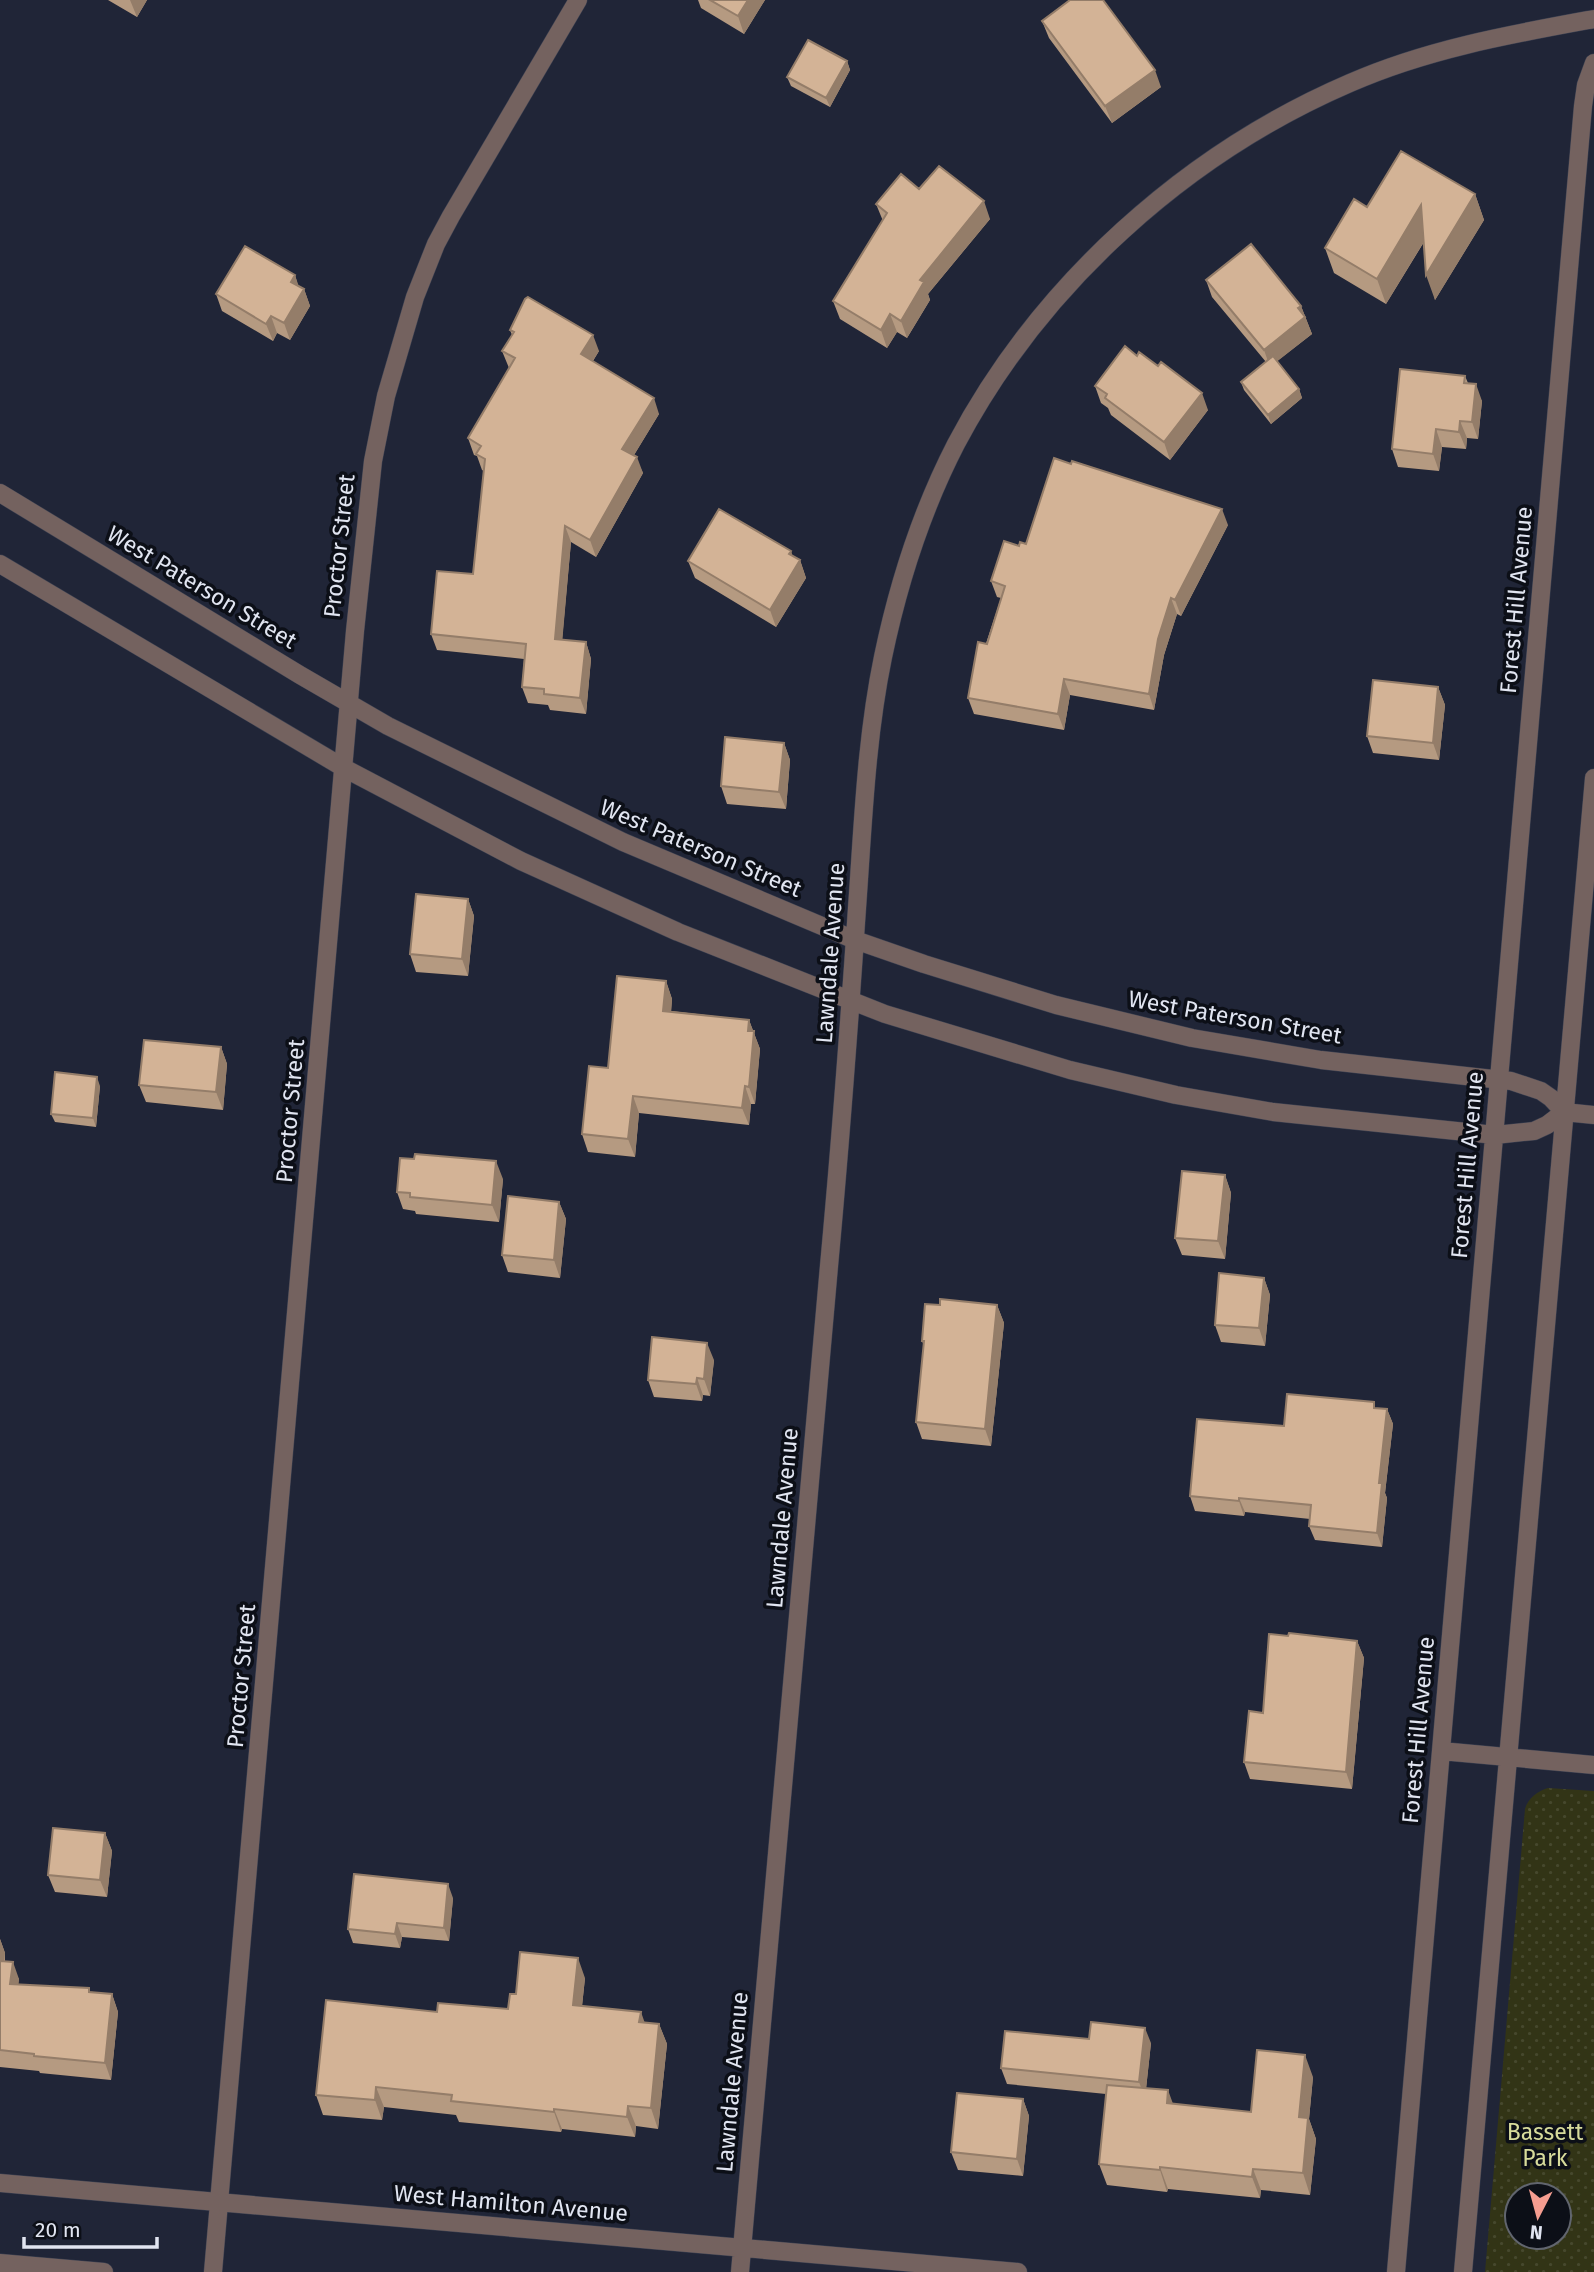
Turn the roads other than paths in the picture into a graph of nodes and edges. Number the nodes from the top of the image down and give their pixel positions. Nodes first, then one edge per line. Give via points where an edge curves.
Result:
1 (578, 0) edge
2 (1594, 19) edge
3 (1594, 63) edge
4 (0, 494) edge
5 (0, 564) edge
6 (349, 705) junction
7 (344, 768) junction
8 (1594, 778) edge
9 (855, 940) junction
10 (851, 1002) junction
11 (1499, 1079) junction
12 (1564, 1112) junction
13 (1594, 1115) edge
14 (1494, 1135) junction
15 (1441, 1751) junction
16 (1508, 1757) junction
17 (1594, 1765) edge
18 (0, 2183) edge
19 (219, 2202) junction
20 (742, 2248) junction
21 (0, 2263) edge
22 (104, 2272) edge
23 (213, 2272) edge
24 (740, 2272) edge
25 (1018, 2272) edge
26 (1396, 2272) edge
27 (1463, 2272) edge

1 - 6 street, Proctor Street via 451,216 408,319 373,461
2 - 9 street, Lawndale Avenue via 1397,65 1273,121 1197,171 1136,219 1035,326 954,447 902,585 876,697
3 - 11 street, Forest Hill Avenue via 1583,106
4 - 6 street, West Paterson Street
5 - 7 street
6 - 7 street, Proctor Street
6 - 9 street, West Paterson Street via 623,842
7 - 10 street via 566,882
7 - 19 street, Proctor Street
8 - 12 street
9 - 10 street, Lawndale Avenue
9 - 11 street, West Paterson Street via 1056,1005 1192,1038 1321,1060
10 - 14 street via 1001,1051 1176,1095 1283,1113
10 - 20 street, Lawndale Avenue
11 - 12 street, West Paterson Street via 1541,1091
11 - 14 street, Forest Hill Avenue
12 - 13 street
12 - 14 street via 1534,1130
12 - 16 street
14 - 15 street, Forest Hill Avenue
15 - 16 street
15 - 26 street, Forest Hill Avenue
16 - 17 street
16 - 27 street
18 - 19 street, West Hamilton Avenue
19 - 20 street, West Hamilton Avenue
19 - 23 street, Proctor Street
20 - 24 street, Lawndale Avenue
20 - 25 street, West Hamilton Avenue
21 - 22 street

